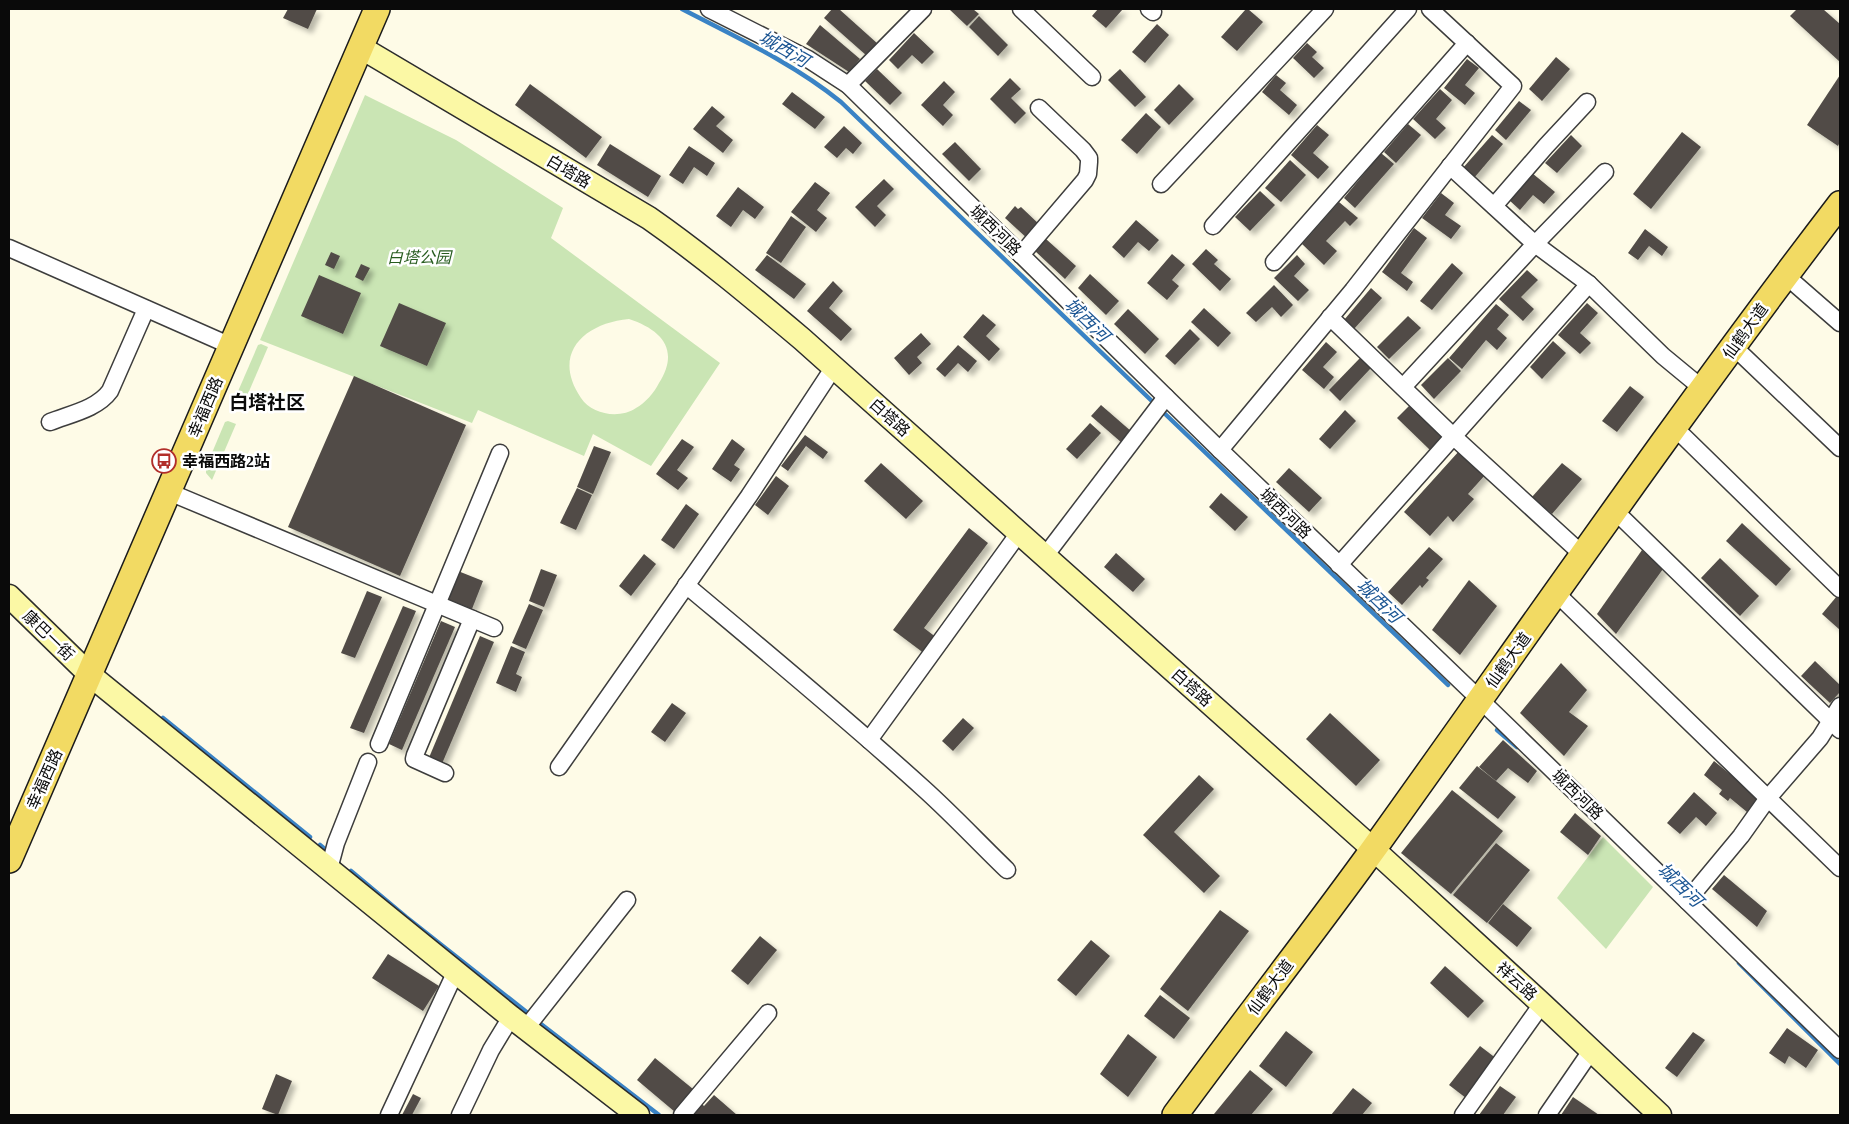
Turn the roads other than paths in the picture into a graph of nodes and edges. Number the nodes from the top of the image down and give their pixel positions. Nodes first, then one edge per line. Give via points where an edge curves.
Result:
1 (377, 9) edge
2 (709, 9) edge
3 (924, 9) edge
4 (1021, 9) edge
5 (1325, 9) edge
6 (1408, 9) edge
7 (1430, 9) edge
8 (1467, 44) junction
9 (360, 47) junction
10 (1092, 77) dead end
11 (848, 85) junction
12 (1587, 102) dead end
13 (1039, 108) dead end
14 (1450, 166) junction
15 (1605, 172) dead end
16 (1161, 184) dead end
17 (1840, 204) edge
18 (1494, 206) junction
19 (1213, 226) dead end
20 (1535, 244) junction
21 (9, 248) edge
22 (1021, 255) junction
23 (1274, 262) dead end
24 (1786, 275) junction
25 (1589, 284) junction
26 (146, 309) junction
27 (1330, 317) junction
28 (1840, 322) edge
29 (231, 346) junction
30 (1734, 346) junction
31 (834, 367) junction
32 (1403, 387) junction
33 (1703, 389) junction
34 (1160, 405) junction
35 (50, 422) dead end
36 (1675, 428) junction
37 (1454, 436) junction
38 (1840, 448) edge
39 (1220, 450) junction
40 (500, 452) dead end
41 (169, 492) junction
42 (1615, 511) junction
43 (1019, 533) junction
44 (1583, 555) junction
45 (1045, 556) junction
46 (1339, 565) junction
47 (686, 585) junction
48 (1840, 589) edge
49 (1556, 593) junction
50 (9, 596) edge
51 (437, 604) junction
52 (472, 619) junction
53 (494, 628) dead end
54 (90, 675) junction
55 (1480, 699) junction
56 (1840, 706) edge
57 (1835, 725) edge
58 (869, 740) junction
59 (379, 744) dead end
60 (368, 762) dead end
61 (560, 768) dead end
62 (446, 773) dead end
63 (1768, 798) junction
64 (1373, 849) junction
65 (9, 860) edge
66 (1840, 868) edge
67 (329, 869) junction
68 (1007, 870) dead end
69 (627, 900) dead end
70 (1688, 901) junction
71 (452, 978) junction
72 (1542, 1004) junction
73 (768, 1013) dead end
74 (512, 1023) junction
75 (1840, 1050) edge
76 (1591, 1052) junction
77 (389, 1115) edge
78 (460, 1115) edge
79 (638, 1115) edge
80 (682, 1115) edge
81 (1175, 1115) edge
82 (1463, 1115) edge
83 (1547, 1115) edge
84 (1660, 1115) edge

1 - 9 main road, 幸福西路
2 - 11 street, 城西河路 via 808,59
3 - 11 street
4 - 10 street
5 - 16 street
6 - 19 street
7 - 8 street
8 - 14 street via 1513,86
8 - 23 street
9 - 29 main road, 幸福西路
9 - 31 street, 白塔路 via 648,218 747,292
11 - 22 street, 城西河路
12 - 18 street
13 - 22 street via 1083,150 1089,158 1089,168 1081,185
14 - 18 street
14 - 27 street
15 - 20 street
17 - 24 main road, 仙鹤大道
18 - 20 street
20 - 25 street
20 - 32 street
21 - 26 street
22 - 34 street, 城西河路
24 - 28 street
24 - 30 main road, 仙鹤大道
25 - 33 street via 1663,356
25 - 37 street
26 - 29 street
26 - 35 street via 104,399
27 - 32 street
27 - 39 street
29 - 41 main road, 幸福西路
30 - 33 main road, 仙鹤大道
30 - 38 street
31 - 43 street, 白塔路
31 - 47 street
32 - 37 street
33 - 36 main road, 仙鹤大道
34 - 39 street, 城西河路
34 - 45 street
36 - 42 main road, 仙鹤大道
36 - 48 street
37 - 44 street
37 - 46 street
39 - 46 street, 城西河路
40 - 51 street
41 - 51 street
41 - 54 main road, 幸福西路
42 - 44 main road, 仙鹤大道
42 - 57 street
43 - 45 street, 白塔路
43 - 58 street
44 - 49 main road, 仙鹤大道
45 - 64 street, 白塔路
46 - 55 street, 城西河路
47 - 58 street
47 - 61 street
49 - 55 main road, 仙鹤大道
49 - 63 street
50 - 54 street, 康巴一街
51 - 52 street
51 - 59 street
52 - 53 street
52 - 62 street via 414,755 414,760
54 - 65 main road, 幸福西路
54 - 67 street, 康巴一街
55 - 64 main road, 仙鹤大道
55 - 70 street, 城西河路
56 - 57 street
57 - 63 street
58 - 68 street
60 - 67 street
63 - 66 street
63 - 70 street
64 - 72 street, 祥云路
64 - 81 main road, 仙鹤大道
67 - 71 street, 康巴一街
69 - 74 street
70 - 75 street, 城西河路
71 - 74 street, 康巴一街
71 - 77 street
72 - 76 street, 祥云路
72 - 82 street
73 - 80 street
74 - 78 street via 490,1050
74 - 79 street, 康巴一街
76 - 83 street
76 - 84 street, 祥云路

